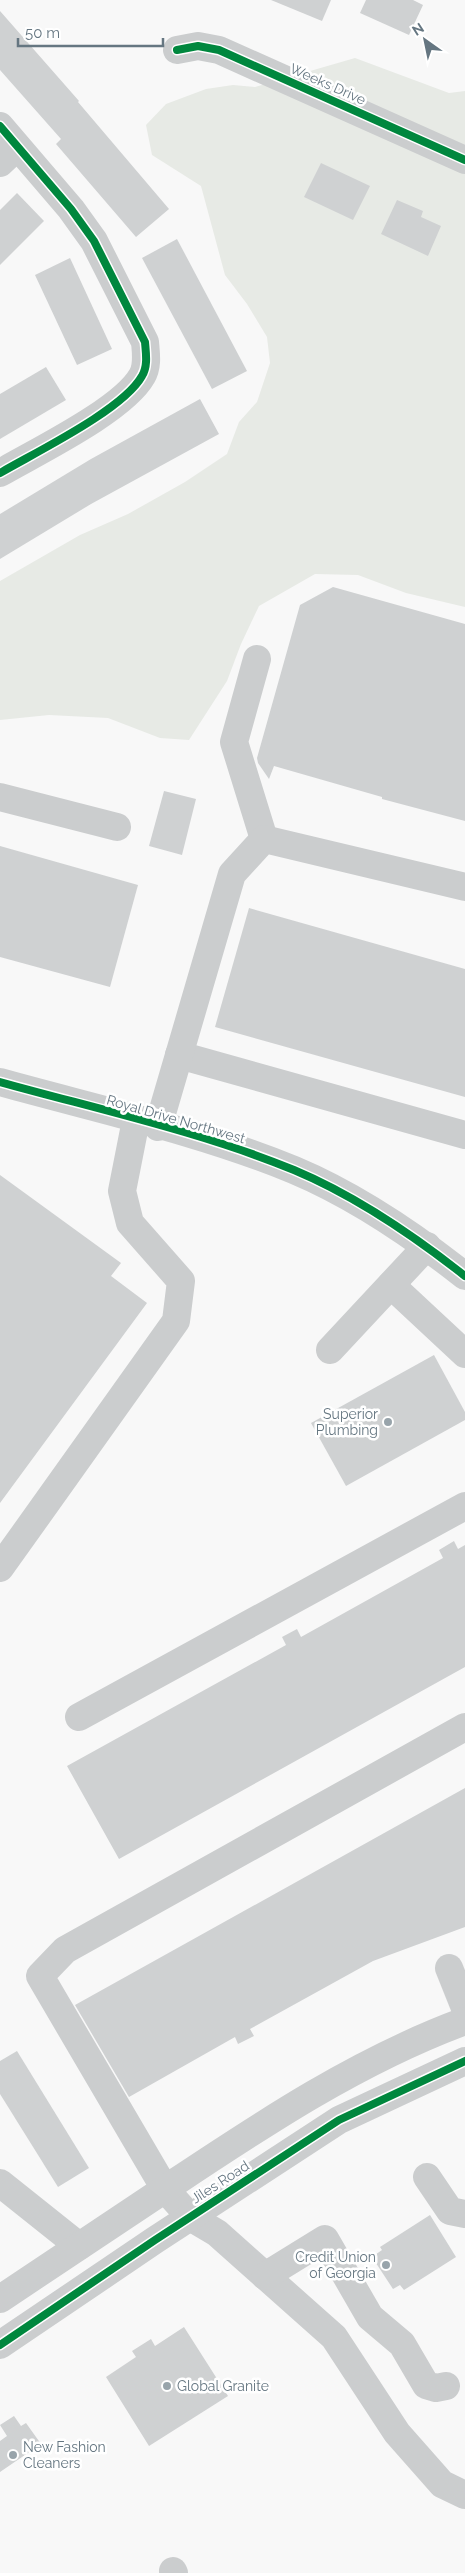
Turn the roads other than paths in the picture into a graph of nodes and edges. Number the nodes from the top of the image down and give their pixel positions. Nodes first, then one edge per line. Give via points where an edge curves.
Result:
1 (177, 50) dead end
2 (0, 126) edge
3 (8, 155) edge
4 (465, 160) edge
5 (0, 473) edge
6 (257, 659) dead end
7 (0, 797) edge
8 (116, 827) dead end
9 (264, 839) junction
10 (465, 887) edge
11 (179, 1055) junction
12 (0, 1082) edge
13 (147, 1123) junction
14 (465, 1135) edge
15 (427, 1246) junction
16 (465, 1276) edge
17 (391, 1285) junction
18 (330, 1350) dead end
19 (465, 1354) edge
20 (465, 1506) edge
21 (0, 1568) edge
22 (79, 1717) dead end
23 (465, 1727) edge
24 (449, 1968) dead end
25 (465, 2008) edge
26 (465, 2021) edge
27 (465, 2061) edge
28 (427, 2177) dead end
29 (0, 2182) edge
30 (164, 2189) junction
31 (465, 2214) edge
32 (190, 2217) junction
33 (79, 2246) junction
34 (265, 2276) junction
35 (0, 2299) edge
36 (0, 2345) edge
37 (446, 2386) dead end
38 (465, 2471) edge
39 (454, 2489) edge

1 - 4 street, Weeks Drive via 198,46 219,50
2 - 3 street
3 - 5 street via 71,209 94,241 146,342 147,358 143,374 120,403
6 - 9 street via 234,742
7 - 8 street
9 - 10 street
9 - 11 street via 232,874
11 - 13 street
11 - 14 street
12 - 13 street, Royal Drive Northwest
13 - 15 street, Royal Drive Northwest via 222,1143 296,1171 343,1194
13 - 21 street via 122,1191 130,1223 181,1282 176,1321
15 - 16 street, Royal Drive Northwest
15 - 17 street
17 - 18 street
17 - 19 street
20 - 22 street
23 - 30 street via 65,1950 40,1976
24 - 25 street
26 - 30 street, Jiles Road via 429,2034 318,2091
27 - 32 street, Jiles Road via 339,2120
28 - 31 street via 450,2211
29 - 33 street
30 - 32 street
30 - 33 street, Jiles Road
32 - 34 street via 217,2233
32 - 36 street, Jiles Road
33 - 35 street, Jiles Road
34 - 37 street via 326,2239 370,2317 402,2344 426,2385
34 - 39 street via 334,2338 398,2433
38 - 39 street

